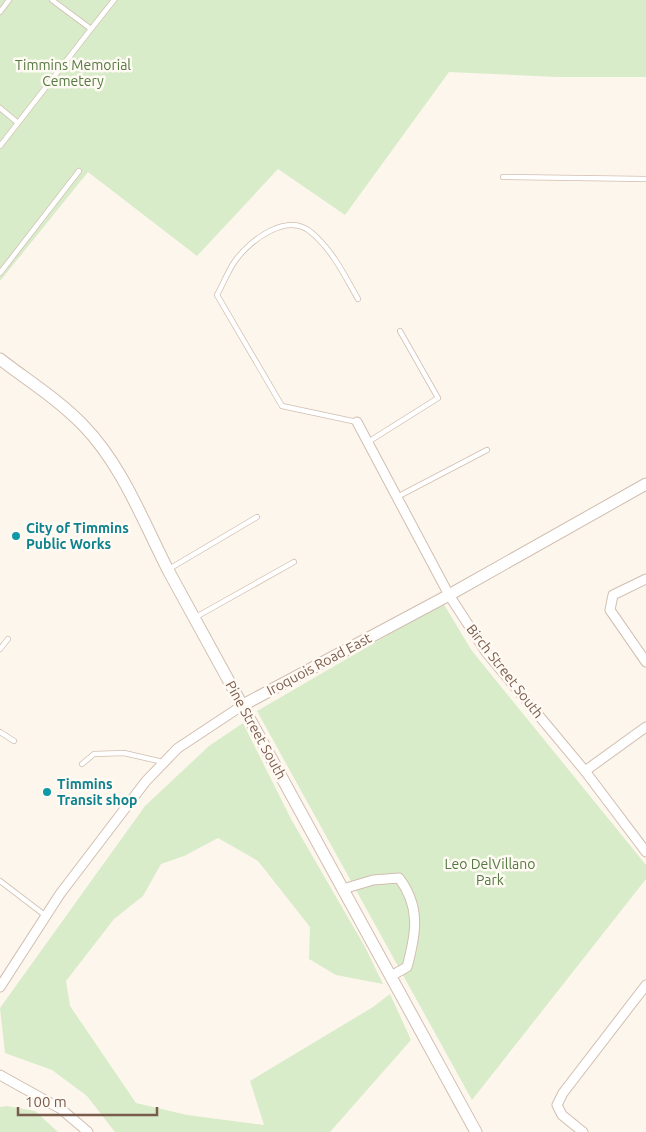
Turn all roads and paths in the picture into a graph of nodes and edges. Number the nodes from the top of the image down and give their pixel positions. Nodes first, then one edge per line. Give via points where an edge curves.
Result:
1 (9, 0) edge
2 (52, 0) edge
3 (114, 0) edge
4 (0, 12) edge
5 (91, 29) junction
6 (0, 108) edge
7 (18, 123) junction
8 (0, 146) edge
9 (79, 171) dead end
10 (503, 177) dead end
11 (646, 180) edge
12 (0, 273) edge
13 (358, 299) dead end
14 (400, 330) dead end
15 (0, 359) edge
16 (357, 422) joint
17 (368, 442) junction
18 (487, 450) dead end
19 (646, 484) edge
20 (397, 497) junction
21 (257, 517) dead end
22 (294, 562) dead end
23 (168, 570) junction
24 (646, 578) edge
25 (449, 595) junction
26 (195, 618) junction
27 (8, 639) dead end
28 (0, 650) edge
29 (646, 662) edge
30 (243, 705) junction
31 (646, 727) edge
32 (0, 732) edge
33 (14, 741) dead end
34 (164, 762) junction
35 (82, 764) dead end
36 (585, 771) junction
37 (646, 852) edge
38 (0, 881) edge
39 (343, 889) junction
40 (46, 916) junction
41 (391, 976) junction
42 (646, 985) edge
43 (0, 987) edge
44 (0, 1075) edge
45 (88, 1132) edge
46 (476, 1132) edge
47 (584, 1132) edge

1 - 4 lane
2 - 5 lane
3 - 5 lane
5 - 7 lane
6 - 7 lane
7 - 8 lane
9 - 12 lane
10 - 11 lane
13 - 16 lane via 334,257 311,232 294,224 268,230 261,236 236,260 217,295 282,406
14 - 17 lane via 438,398
15 - 23 street, Pine Street South via 61,406 97,441 121,477
16 - 17 street, Birch Street South
17 - 20 street, Birch Street South
18 - 20 lane
19 - 25 street, Iroquois Road East
20 - 25 street, Birch Street South
21 - 23 lane
22 - 26 lane
23 - 26 street, Pine Street South
24 - 29 street via 613,595 610,610
25 - 30 street, Iroquois Road East
25 - 36 street, Birch Street South via 486,652
26 - 30 street, Pine Street South
27 - 28 lane
30 - 34 street, Iroquois Road East via 178,748
30 - 39 street, Pine Street South
31 - 36 street
32 - 33 lane
34 - 35 lane via 124,753 94,754
34 - 40 street, Iroquois Road East via 146,781
36 - 37 street, Birch Street South
38 - 40 lane
39 - 41 street, Pine Street South
39 - 41 street via 373,880 399,878 410,893 415,916 414,942 407,966
40 - 43 street, Iroquois Road East
41 - 46 street, Pine Street South
42 - 47 street via 557,1105 562,1115
44 - 45 street via 61,1109

